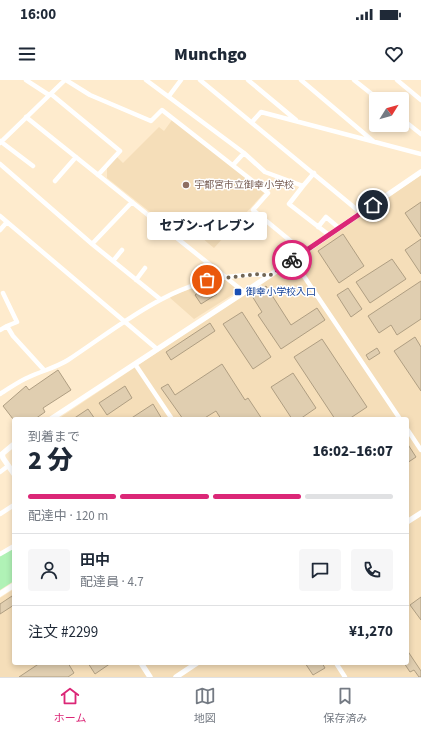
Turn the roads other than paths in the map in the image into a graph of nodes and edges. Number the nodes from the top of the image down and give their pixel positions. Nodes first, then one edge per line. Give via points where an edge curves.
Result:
1 (26, 80) edge
2 (55, 80) edge
3 (65, 80) edge
4 (146, 80) edge
5 (181, 80) edge
6 (200, 80) edge
7 (248, 80) edge
8 (301, 80) edge
9 (354, 80) edge
10 (397, 80) edge
11 (60, 84) junction
12 (369, 92) edge
13 (50, 95) junction
14 (169, 96) junction
15 (421, 100) edge
16 (26, 117) junction
17 (297, 121) junction
18 (252, 122) junction
19 (409, 125) edge
20 (421, 134) edge
21 (0, 142) edge
22 (374, 142) junction
23 (244, 153) junction
24 (421, 154) edge
25 (76, 157) junction
26 (0, 164) edge
27 (233, 165) junction
28 (33, 166) dead end
29 (421, 172) edge
30 (314, 173) junction
31 (98, 175) junction
32 (55, 181) dead end
33 (303, 186) junction
34 (132, 202) junction
35 (361, 213) junction
36 (0, 216) edge
37 (7, 222) junction
38 (318, 227) junction
39 (339, 228) junction
40 (0, 230) edge
41 (329, 235) junction
42 (92, 244) junction
43 (122, 250) dead end
44 (304, 252) junction
45 (293, 260) junction
46 (113, 261) junction
47 (145, 268) dead end
48 (269, 276) junction
49 (225, 277) junction
50 (136, 280) junction
51 (244, 292) junction
52 (3, 293) dead end
53 (160, 299) junction
54 (124, 321) junction
55 (7, 326) junction
56 (0, 330) edge
57 (157, 350) junction
58 (135, 364) junction
59 (44, 370) junction
60 (0, 394) edge
61 (54, 417) edge
62 (171, 417) edge
63 (399, 417) edge
64 (409, 432) edge
65 (12, 446) edge
66 (421, 450) edge
67 (8, 466) junction
68 (12, 471) edge
69 (0, 472) edge
70 (12, 506) edge
71 (421, 513) edge
72 (0, 514) edge
73 (409, 521) edge
74 (12, 547) edge
75 (0, 554) edge
76 (12, 586) edge
77 (0, 594) edge
78 (142, 665) edge
79 (194, 665) edge
80 (337, 665) edge
81 (150, 677) edge
82 (176, 677) edge
83 (345, 677) edge

1 - 13 street
2 - 11 street
3 - 11 street
3 - 27 street via 90,95 150,121 162,110
4 - 14 street
5 - 14 street
6 - 18 street
7 - 17 street
8 - 22 street
9 - 12 street
10 - 15 street
11 - 13 street
13 - 16 street
13 - 31 street via 120,151
14 - 23 street
16 - 21 street
16 - 25 street
17 - 18 street via 261,112
17 - 22 street
18 - 30 street
19 - 20 street
21 - 28 street
22 - 24 street
23 - 27 street
23 - 33 street via 265,172
25 - 31 street
25 - 32 street
26 - 42 street
27 - 44 street via 268,193 253,210
29 - 35 street
30 - 33 street
30 - 35 street
31 - 34 street
33 - 38 street via 289,204
34 - 42 street
34 - 49 street
35 - 39 street
36 - 37 street
37 - 40 street
37 - 54 street
38 - 39 street via 326,217
38 - 41 street
39 - 41 street
41 - 44 street
42 - 46 street
43 - 46 street
44 - 45 street
45 - 48 street
45 - 63 street
46 - 50 street
47 - 50 street
48 - 49 street via 259,274
48 - 51 street
49 - 51 street
49 - 53 street via 207,280
50 - 53 street
51 - 57 street
52 - 55 street via 16,322
53 - 54 street
54 - 57 street
54 - 59 street via 66,361
55 - 56 street
55 - 59 street
57 - 58 street
58 - 61 street
58 - 62 street
59 - 60 street
64 - 66 street
65 - 67 street via 2,454
67 - 68 street
67 - 69 street
70 - 72 street
71 - 73 street
74 - 75 street
76 - 77 street
78 - 81 street
79 - 82 street
80 - 83 street

